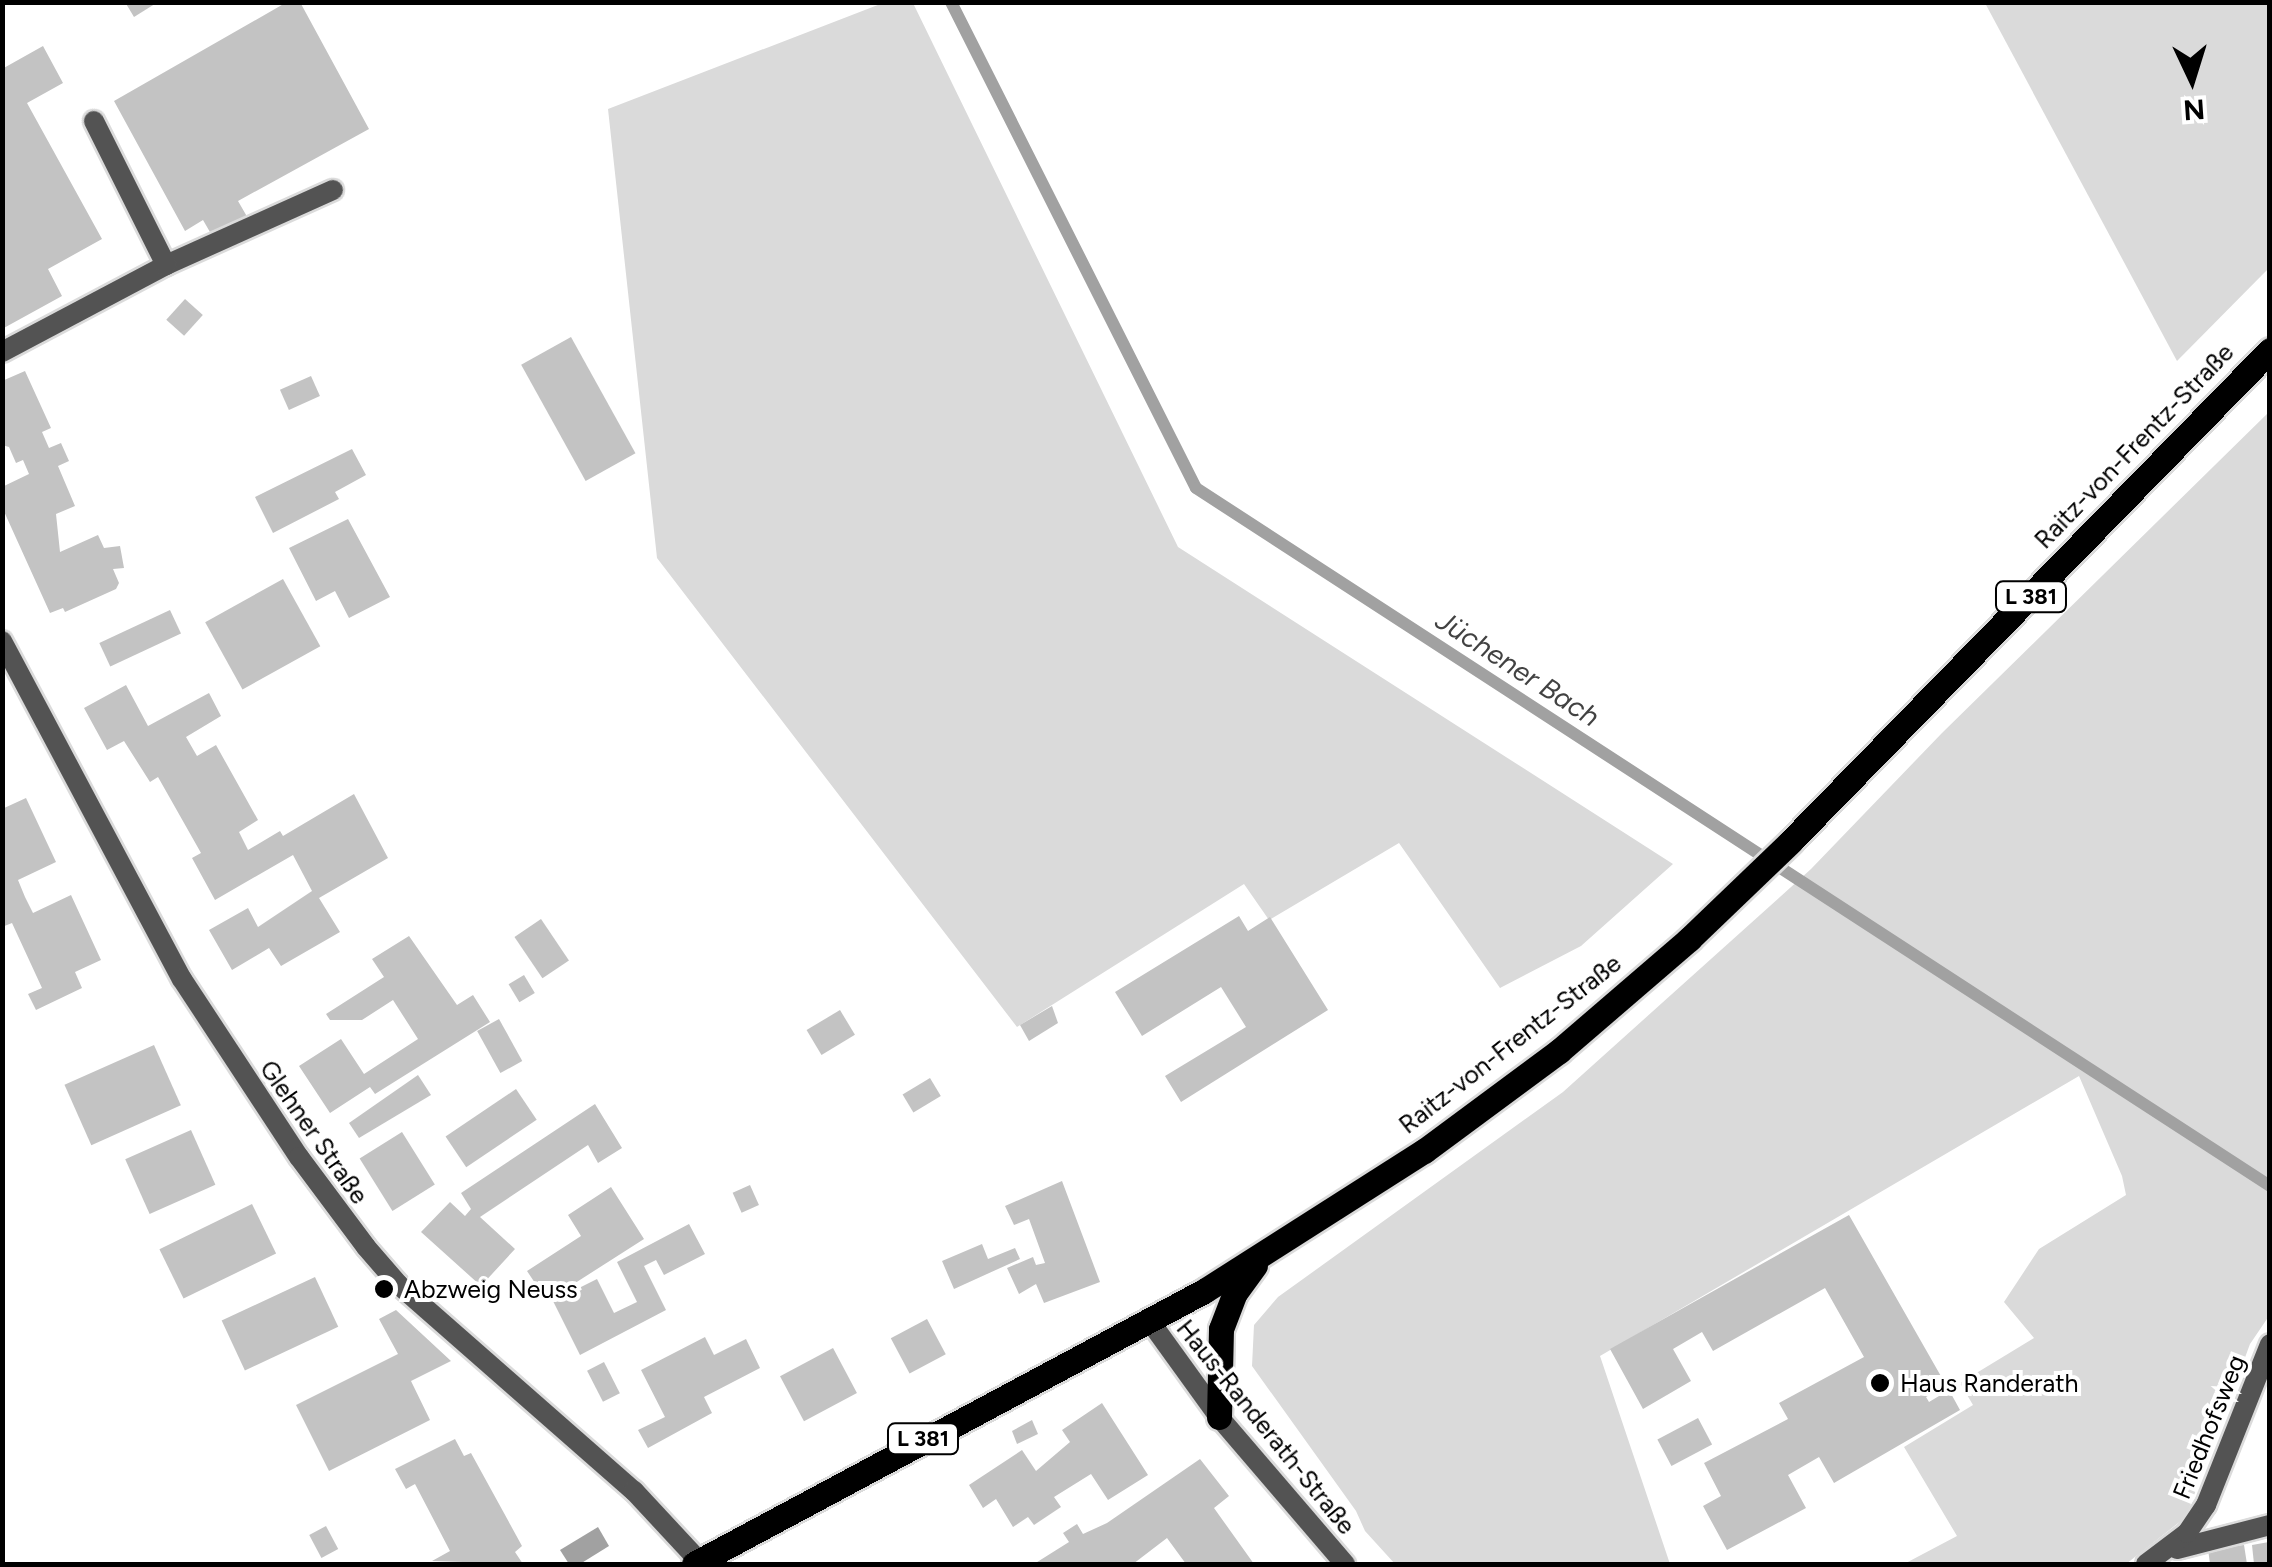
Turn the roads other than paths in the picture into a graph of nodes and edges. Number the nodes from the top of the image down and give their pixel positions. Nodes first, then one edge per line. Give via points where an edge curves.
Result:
1 (94, 120) dead end
2 (333, 190) dead end
3 (166, 264) junction
4 (2270, 350) edge
5 (2, 352) edge
6 (2, 641) edge
7 (1261, 1257) junction
8 (1149, 1320) junction
9 (2270, 1344) edge
10 (1219, 1417) junction
11 (2270, 1524) edge
12 (2154, 1560) edge
13 (696, 1563) edge
14 (1344, 1564) edge

1 - 3 street
2 - 3 street
3 - 5 street
4 - 7 main road, Raitz-von-Frentz-Straße / L 381 via 1744,886 1559,1052 1424,1151
6 - 13 street, Glehner Straße via 182,979 347,1223 398,1284 634,1491
7 - 8 main road, Raitz-von-Frentz-Straße / L 381
7 - 10 main road via 1235,1293 1221,1329
8 - 10 street, Haus-Randerath-Straße
8 - 13 main road, Raitz-von-Frentz-Straße / L 381
9 - 12 street, Friedhofsweg via 2206,1504 2187,1533
10 - 14 street, Haus-Randerath-Straße
11 - 12 street

